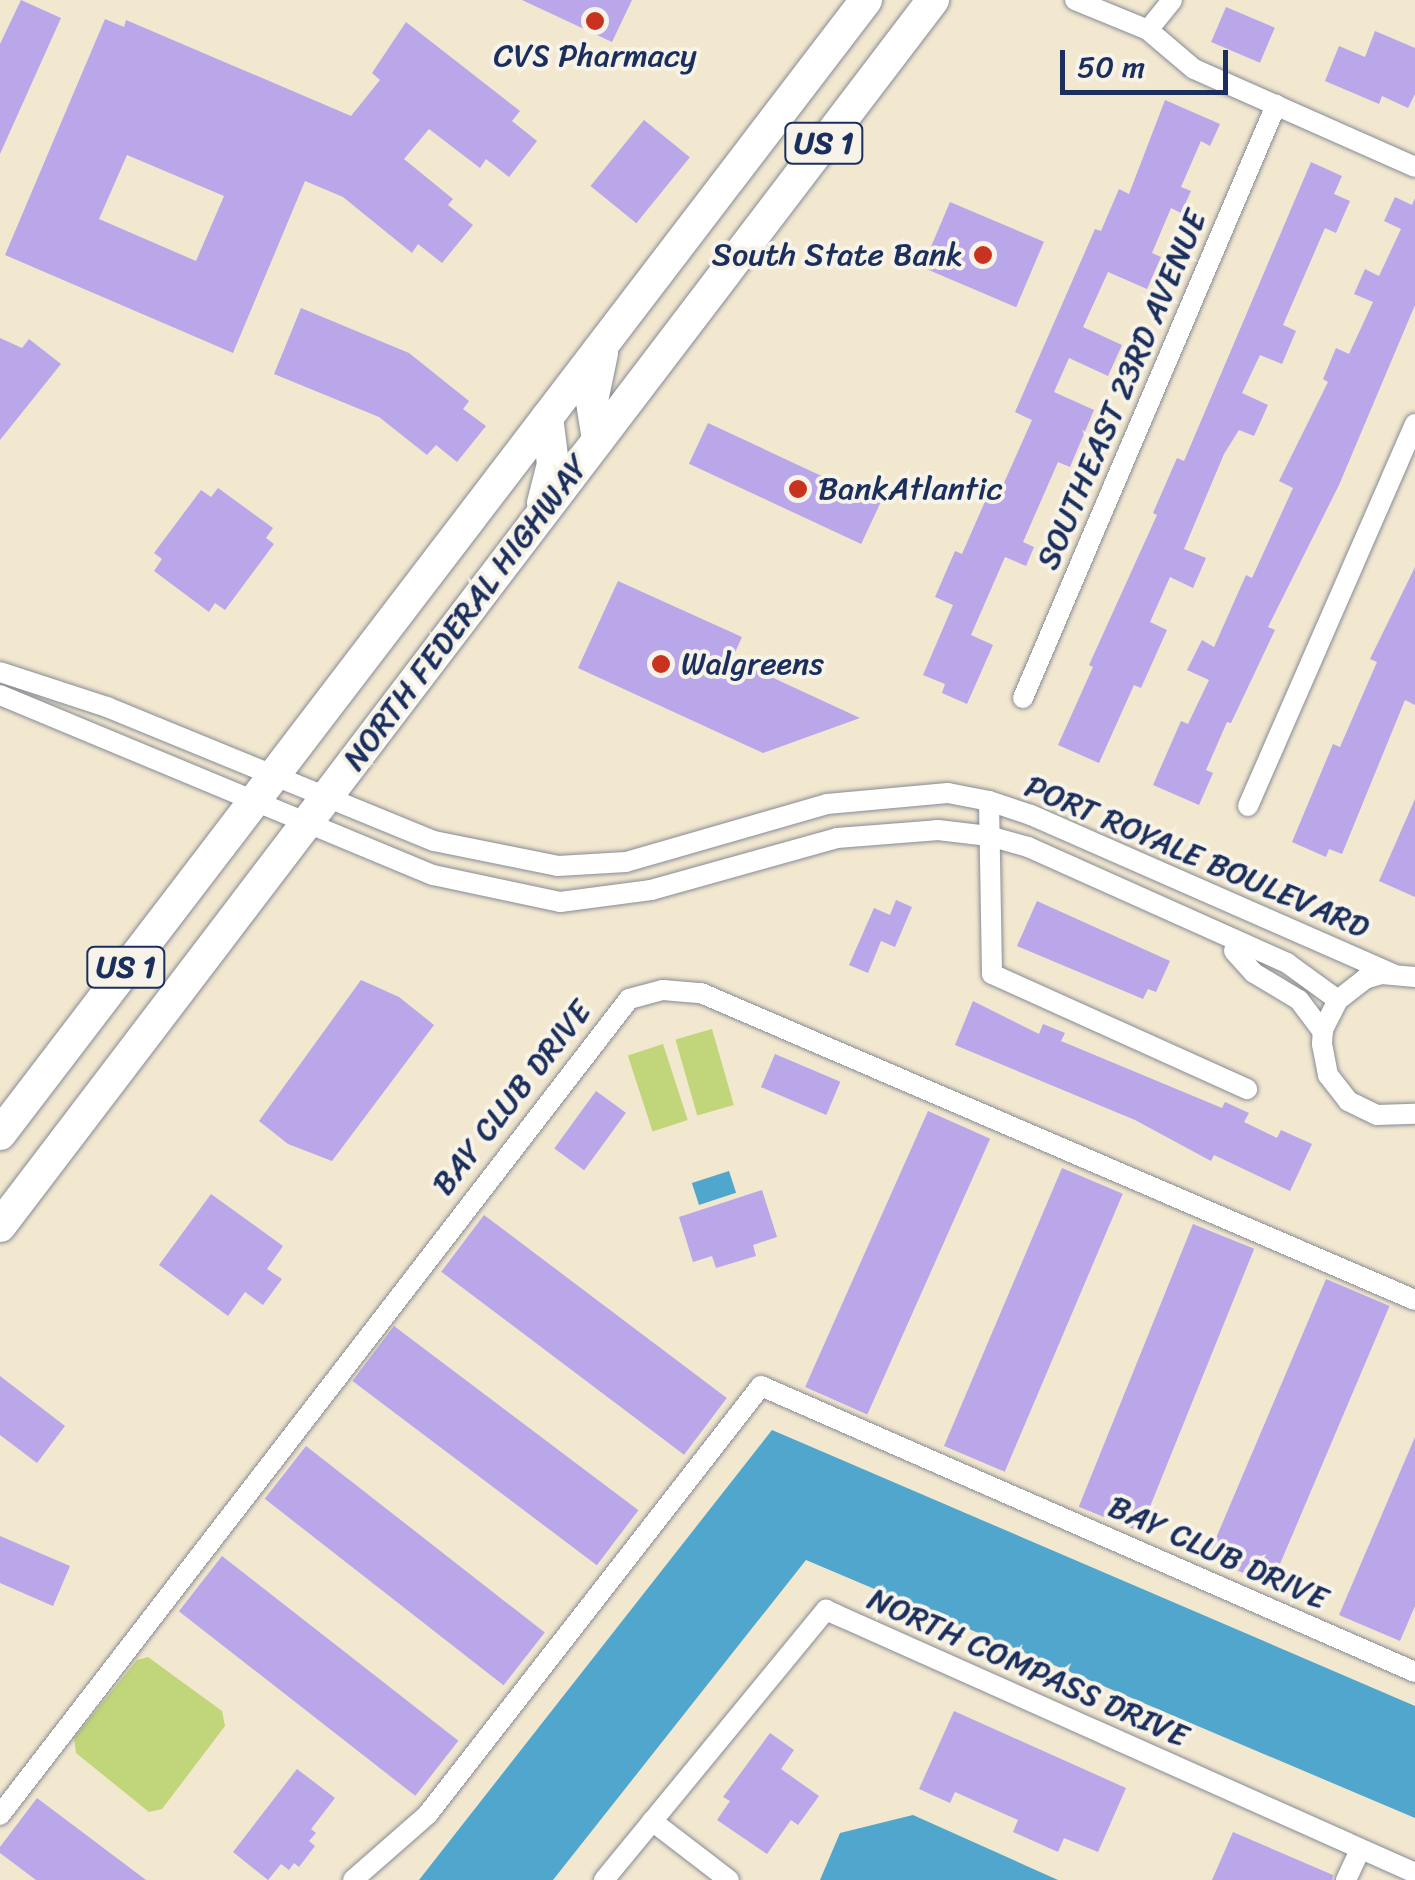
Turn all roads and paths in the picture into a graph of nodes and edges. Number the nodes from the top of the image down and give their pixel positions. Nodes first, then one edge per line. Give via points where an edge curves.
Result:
1 (866, 0) edge
2 (933, 0) edge
3 (1075, 0) edge
4 (1172, 0) edge
5 (1148, 30) junction
6 (1276, 105) junction
7 (1415, 167) edge
8 (604, 344) junction
9 (548, 418) junction
10 (1415, 424) edge
11 (598, 440) junction
12 (540, 516) junction
13 (0, 672) edge
14 (0, 695) edge
15 (1023, 698) dead end
16 (274, 776) junction
17 (252, 800) junction
18 (989, 801) junction
19 (1248, 806) dead end
20 (316, 809) junction
21 (989, 836) junction
22 (1286, 926) junction
23 (1206, 928) junction
24 (1274, 957) junction
25 (1392, 974) junction
26 (1415, 977) edge
27 (1330, 1015) junction
28 (1248, 1088) dead end
29 (1413, 1120) edge
30 (0, 1134) edge
31 (0, 1226) edge
32 (1415, 1300) edge
33 (1415, 1672) edge
34 (0, 1815) edge
35 (652, 1820) junction
36 (1360, 1850) junction
37 (1415, 1872) edge
38 (353, 1880) edge
39 (604, 1880) edge
40 (729, 1880) edge
41 (1346, 1880) edge

1 - 8 main road, NORTH FEDERAL HIGHWAY / US 1
2 - 11 main road, NORTH FEDERAL HIGHWAY / US 1
3 - 5 street
4 - 5 street
5 - 6 street via 1194,70
6 - 7 street
6 - 15 street, SOUTHEAST 23RD AVENUE
8 - 9 main road, NORTH FEDERAL HIGHWAY / US 1
8 - 11 main road via 592,402
9 - 12 main road via 553,464
9 - 16 main road, NORTH FEDERAL HIGHWAY / US 1
10 - 19 street
11 - 12 main road, NORTH FEDERAL HIGHWAY / US 1
12 - 20 main road, NORTH FEDERAL HIGHWAY / US 1
13 - 16 street, PORT ROYALE BOULEVARD via 107,706
14 - 17 street
16 - 17 main road, NORTH FEDERAL HIGHWAY / US 1
16 - 20 street, PORT ROYALE BOULEVARD
17 - 20 street
17 - 30 main road, NORTH FEDERAL HIGHWAY / US 1
18 - 20 street, PORT ROYALE BOULEVARD via 948,793 826,804 626,862 558,866
18 - 21 street
18 - 22 street, PORT ROYALE BOULEVARD
20 - 21 street, PORT ROYALE BOULEVARD via 433,875 560,902 651,890 837,838 938,830
20 - 31 main road, NORTH FEDERAL HIGHWAY / US 1
21 - 23 street, PORT ROYALE BOULEVARD via 1028,847
21 - 28 street via 992,974
22 - 24 street
22 - 25 street, PORT ROYALE BOULEVARD
23 - 24 street, PORT ROYALE BOULEVARD
23 - 27 street, PORT ROYALE BOULEVARD via 1296,982
24 - 27 street, PORT ROYALE BOULEVARD
25 - 26 street
25 - 27 street via 1365,980
27 - 29 street via 1328,1076 1348,1101 1377,1115
32 - 34 street, BAY CLUB DRIVE via 702,992 663,990 629,999
33 - 38 street, BAY CLUB DRIVE via 761,1386 428,1814
35 - 36 street, NORTH COMPASS DRIVE via 826,1610
35 - 39 street, NORTH COMPASS DRIVE
35 - 40 street
36 - 37 street, NORTH COMPASS DRIVE
36 - 41 street

